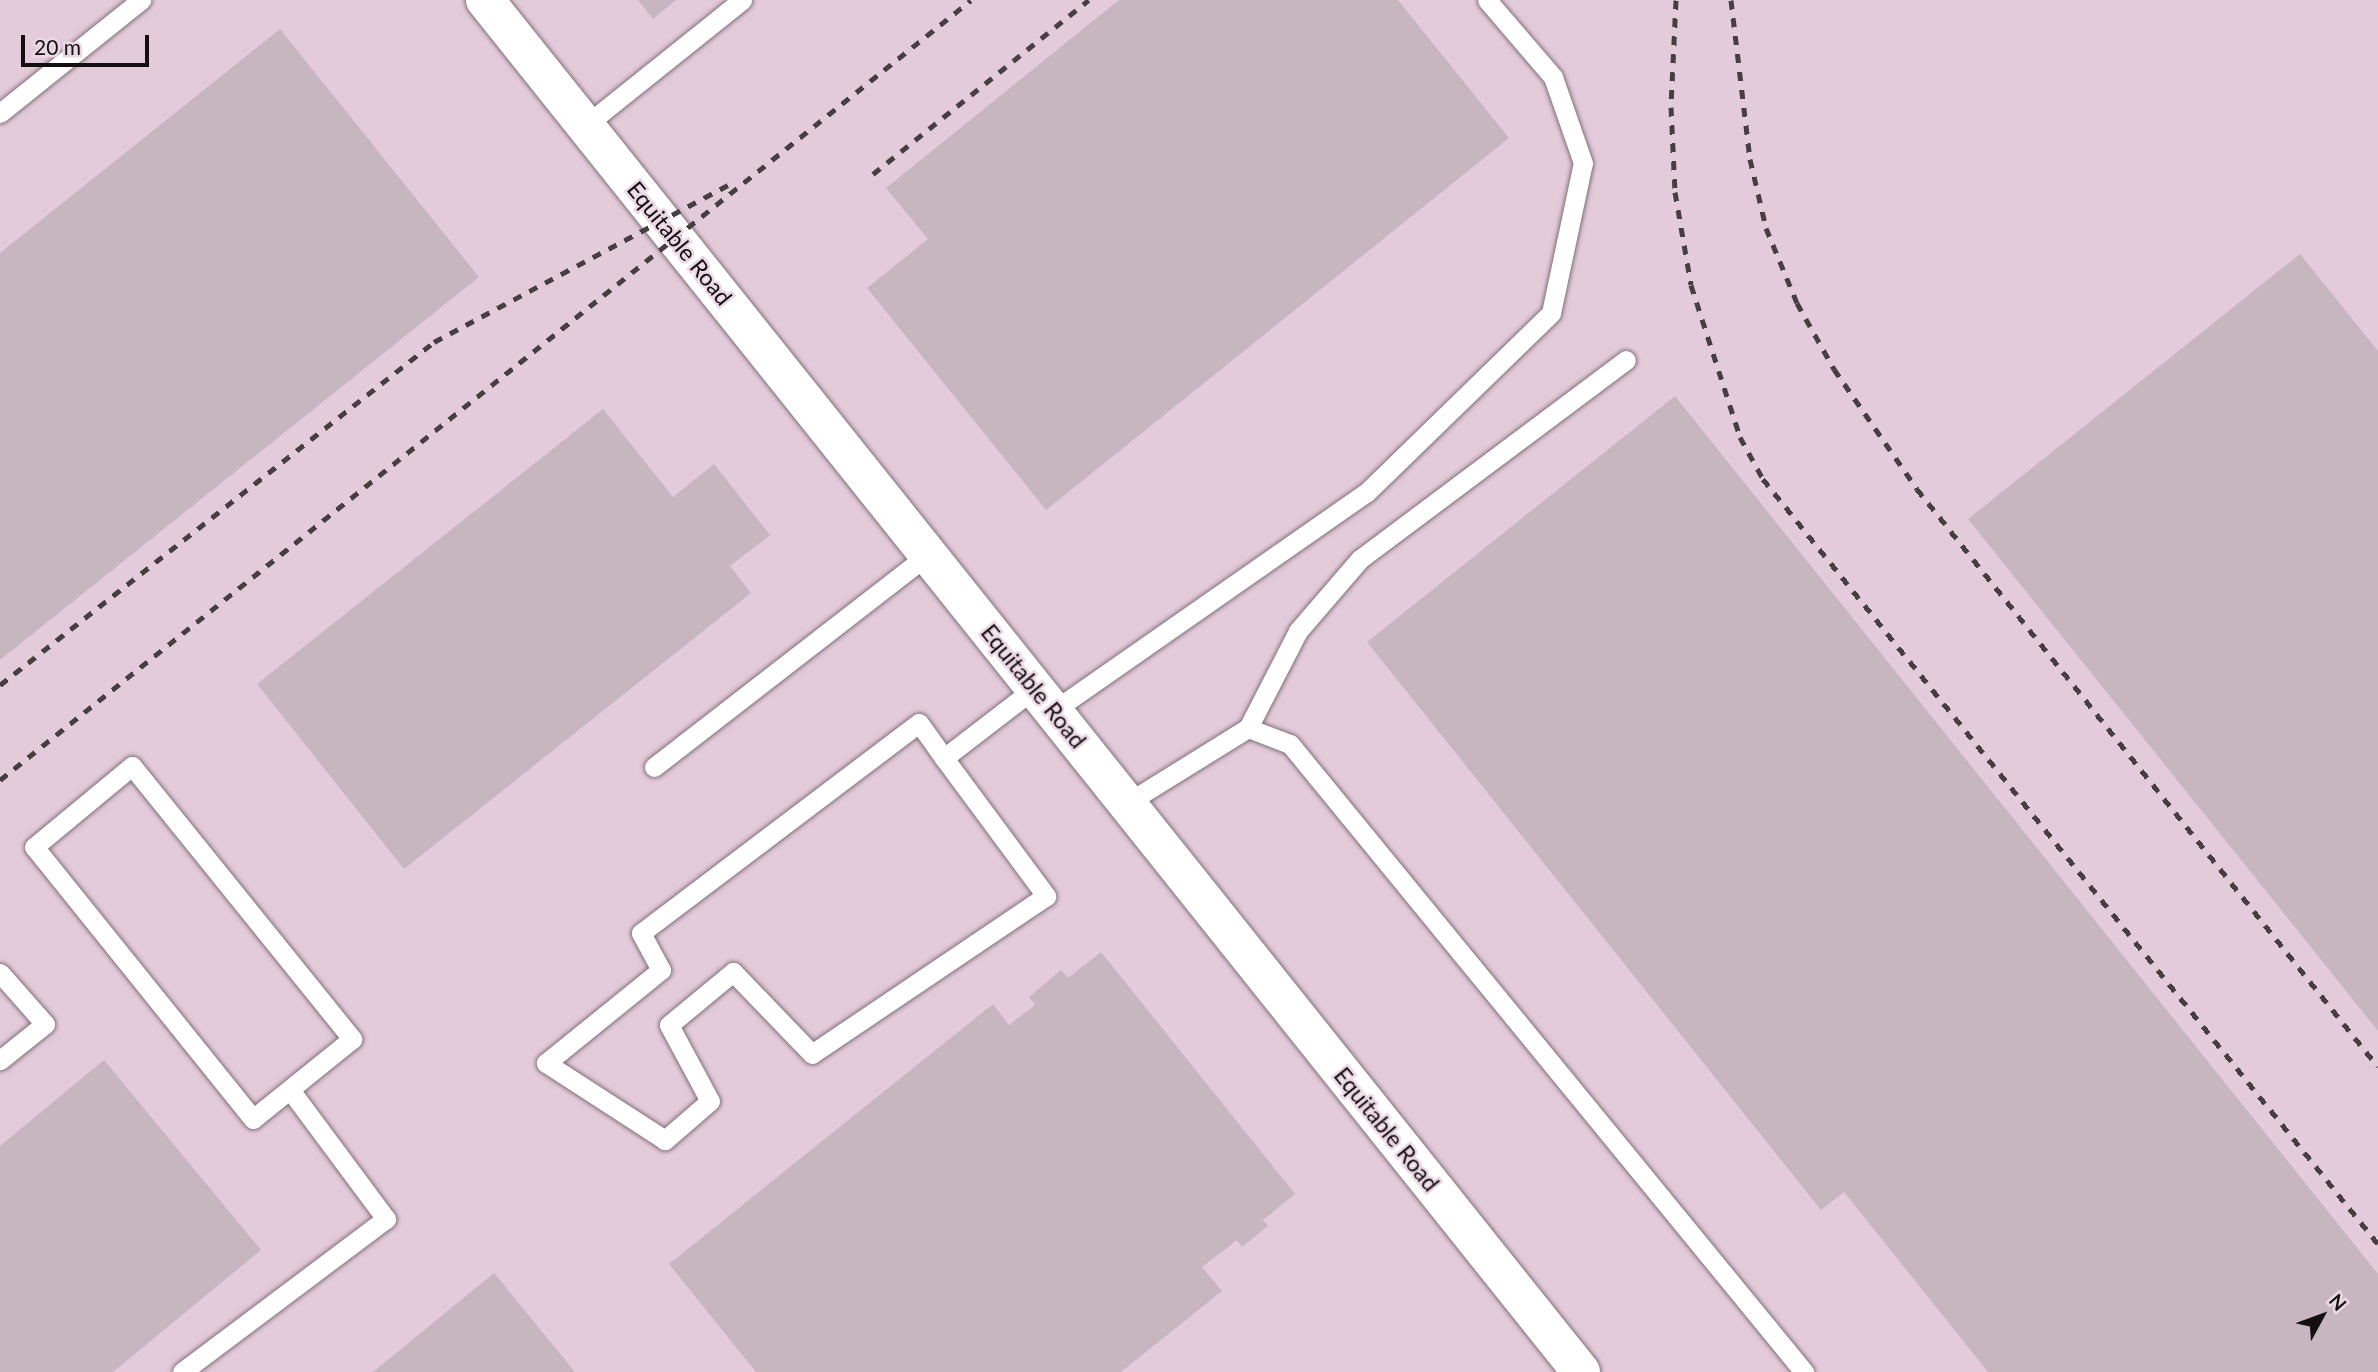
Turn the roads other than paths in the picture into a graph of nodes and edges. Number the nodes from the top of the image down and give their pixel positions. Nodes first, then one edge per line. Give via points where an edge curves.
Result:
1 (141, 0) edge
2 (485, 0) edge
3 (742, 0) edge
4 (1487, 0) edge
5 (0, 113) edge
6 (586, 125) junction
7 (1626, 360) dead end
8 (929, 554) junction
9 (1044, 699) junction
10 (1248, 728) junction
11 (944, 758) junction
12 (654, 767) dead end
13 (1127, 803) junction
14 (0, 973) edge
15 (0, 1060) edge
16 (291, 1091) junction
17 (182, 1372) edge
18 (1581, 1372) edge
19 (1804, 1372) edge

1 - 5 lane
2 - 6 street, Equitable Road
3 - 6 lane
4 - 9 lane via 1553,77 1583,163 1551,313 1366,493
6 - 8 street, Equitable Road
7 - 10 lane via 1360,559 1297,631
8 - 9 street, Equitable Road
8 - 12 lane
9 - 11 lane
9 - 13 street, Equitable Road
10 - 13 lane
10 - 19 lane via 1290,744
11 - 11 lane via 919,723 641,933 661,970 547,1063 665,1140 710,1101 669,1025 733,972 811,1054 1046,896
13 - 18 street, Equitable Road
14 - 15 lane via 45,1024
16 - 16 lane via 253,1119 34,847 132,766 352,1039
16 - 17 lane via 386,1219

